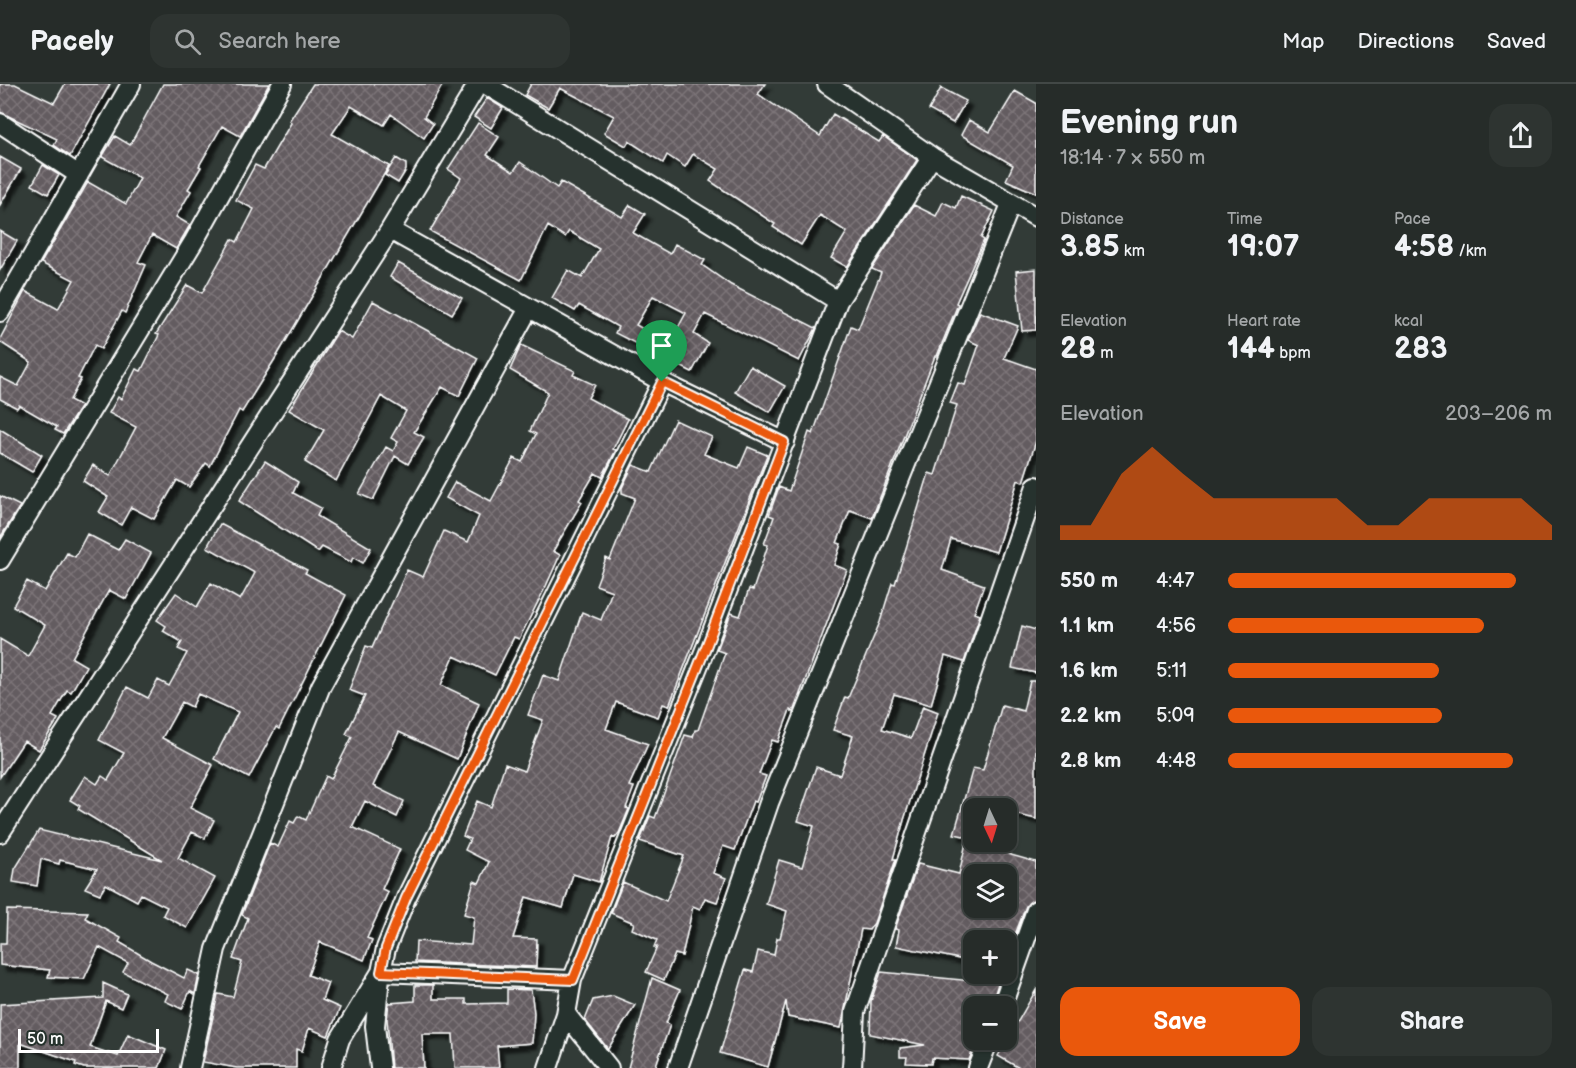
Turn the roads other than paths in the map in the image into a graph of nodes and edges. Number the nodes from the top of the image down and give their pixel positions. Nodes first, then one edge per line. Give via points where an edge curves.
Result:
1 (131, 84) edge
2 (282, 84) edge
3 (478, 84) edge
4 (485, 84) edge
5 (827, 84) edge
6 (0, 123) edge
7 (932, 157) junction
8 (79, 175) junction
9 (1011, 204) junction
10 (1036, 217) edge
11 (390, 230) junction
12 (838, 301) junction
13 (529, 308) junction
14 (0, 312) edge
15 (662, 382) junction
16 (784, 442) junction
17 (1036, 486) edge
18 (0, 560) edge
19 (0, 833) edge
20 (1036, 910) edge
21 (381, 972) junction
22 (573, 980) junction
23 (1006, 996) edge
24 (566, 1014) junction
25 (985, 1050) edge
26 (190, 1068) edge
27 (331, 1068) edge
28 (380, 1068) edge
29 (548, 1068) edge
30 (609, 1068) edge
31 (678, 1068) edge
32 (852, 1068) edge
33 (978, 1068) edge

1 - 8 street
2 - 18 street via 194,241
3 - 11 street
4 - 12 street
5 - 7 street
6 - 8 street
7 - 9 street
7 - 12 street
8 - 14 street
9 - 10 street
9 - 31 street via 769,803
11 - 13 street
11 - 19 street
12 - 16 street
13 - 15 street
13 - 26 street via 321,686 216,949
15 - 16 street
15 - 21 street via 406,898
16 - 22 street
17 - 32 street via 855,1012
20 - 23 street
21 - 22 street
21 - 27 street via 340,1039
21 - 28 street via 375,1026
22 - 24 street
24 - 29 street
24 - 30 street
25 - 33 street

